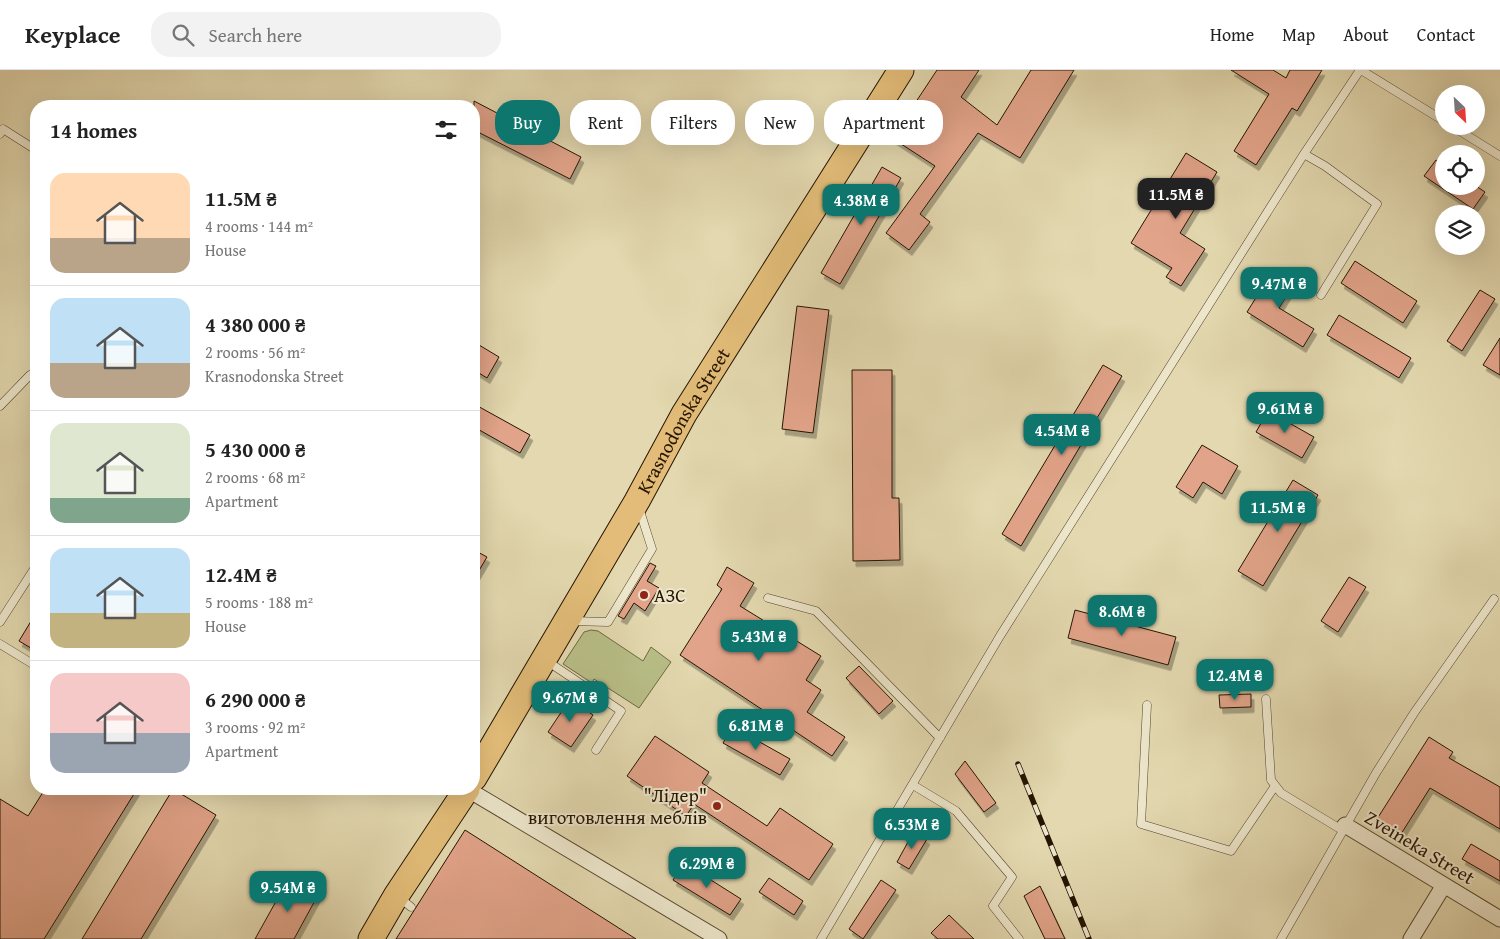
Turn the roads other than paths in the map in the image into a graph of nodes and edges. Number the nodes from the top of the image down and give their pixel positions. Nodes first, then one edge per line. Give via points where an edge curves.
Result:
1 (901, 70) edge
2 (1360, 70) edge
3 (1435, 116) edge
4 (0, 134) edge
5 (1466, 135) edge
6 (30, 146) edge
7 (1304, 154) junction
8 (1500, 156) edge
9 (1322, 295) dead end
10 (30, 375) edge
11 (0, 406) edge
12 (637, 501) junction
13 (30, 575) edge
14 (768, 598) dead end
15 (1494, 599) dead end
16 (566, 621) junction
17 (0, 622) edge
18 (0, 644) edge
19 (543, 658) junction
20 (30, 662) edge
21 (1266, 700) dead end
22 (1147, 705) dead end
23 (940, 738) junction
24 (596, 750) dead end
25 (480, 768) edge
26 (912, 785) junction
27 (1275, 786) junction
28 (464, 795) edge
29 (477, 795) edge
30 (1344, 828) junction
31 (1444, 885) junction
32 (1500, 919) edge
33 (370, 939) edge
34 (718, 939) edge
35 (821, 939) edge
36 (1019, 939) edge
37 (1281, 939) edge
38 (1411, 939) edge

1 - 12 main road, Krasnodonska Street via 684,414
2 - 3 lane
2 - 7 lane
4 - 6 lane via 3,129
5 - 8 lane
7 - 9 lane via 1377,204
7 - 23 lane via 1000,636
10 - 11 lane
12 - 16 main road, Krasnodonska Street
12 - 16 lane via 652,549 608,622
13 - 17 lane
14 - 23 lane via 816,611
15 - 30 lane via 1414,713
16 - 19 main road, Krasnodonska Street
18 - 20 lane
19 - 24 lane via 621,711
19 - 25 main road, Krasnodonska Street
21 - 27 lane via 1271,780
22 - 27 lane via 1141,824 1231,852
23 - 26 lane
26 - 35 lane
26 - 36 lane via 956,811 1012,877 992,906
27 - 30 lane via 1281,793
28 - 33 main road via 404,901
29 - 34 street
30 - 31 street, Zveineka Street
30 - 37 lane
31 - 32 street, Zveineka Street
31 - 38 street

